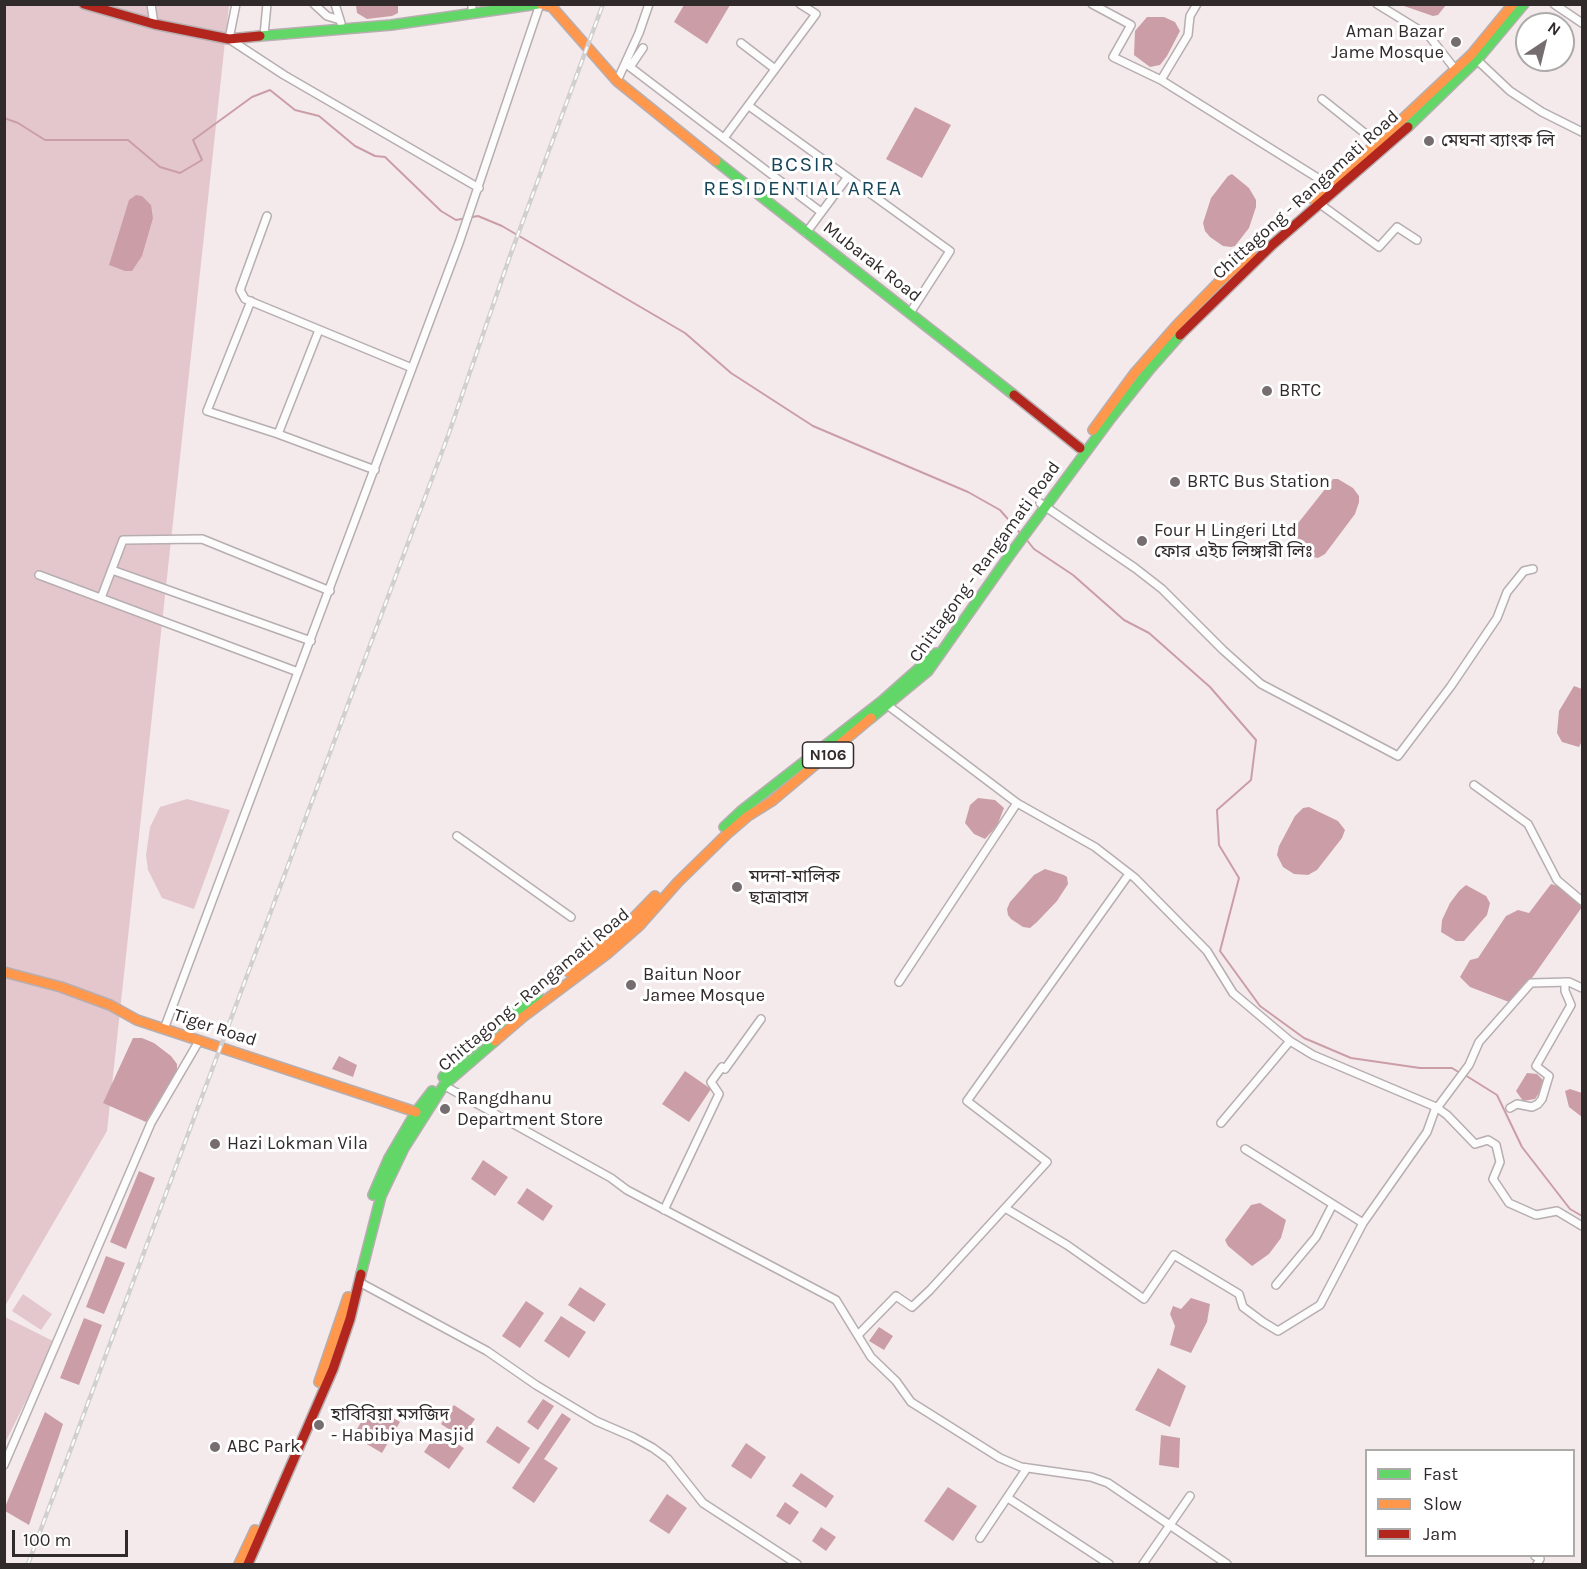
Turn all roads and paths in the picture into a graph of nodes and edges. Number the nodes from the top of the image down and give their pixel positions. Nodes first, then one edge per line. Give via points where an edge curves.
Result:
1 (151, 4) edge
2 (236, 4) edge
3 (267, 4) edge
4 (314, 4) edge
5 (335, 4) edge
6 (540, 4) edge
7 (649, 4) edge
8 (800, 4) edge
9 (1092, 4) edge
10 (1197, 4) edge
11 (1377, 4) edge
12 (1513, 4) edge
13 (1524, 4) edge
14 (1554, 4) edge
15 (90, 6) edge
16 (552, 6) edge
17 (472, 9) edge
18 (1582, 23) edge
19 (154, 24) junction
20 (342, 24) junction
21 (264, 35) junction
22 (229, 39) junction
23 (741, 43) dead end
24 (643, 48) dead end
25 (1474, 57) junction
26 (775, 69) junction
27 (1455, 69) junction
28 (1161, 80) junction
29 (617, 81) junction
30 (1322, 99) dead end
31 (749, 106) junction
32 (1582, 132) edge
33 (724, 138) junction
34 (1377, 143) junction
35 (847, 178) junction
36 (1329, 185) junction
37 (479, 188) junction
38 (1320, 204) junction
39 (821, 212) junction
40 (267, 216) dead end
41 (806, 233) junction
42 (1417, 240) dead end
43 (251, 301) junction
44 (910, 312) junction
45 (319, 330) junction
46 (412, 369) junction
47 (278, 434) junction
48 (1080, 448) junction
49 (375, 470) junction
50 (1043, 505) junction
51 (1533, 568) dead end
52 (112, 570) junction
53 (39, 575) dead end
54 (330, 591) junction
55 (101, 598) junction
56 (311, 640) junction
57 (298, 672) junction
58 (885, 703) junction
59 (1474, 785) dead end
60 (1017, 803) junction
61 (457, 836) dead end
62 (1129, 874) junction
63 (1582, 901) edge
64 (571, 917) dead end
65 (4, 972) edge
66 (899, 982) dead end
67 (1565, 982) junction
68 (1582, 988) edge
69 (760, 1019) dead end
70 (164, 1029) junction
71 (199, 1041) junction
72 (1290, 1041) junction
73 (442, 1083) junction
74 (1437, 1108) junction
75 (1510, 1108) dead end
76 (417, 1112) junction
77 (1221, 1124) dead end
78 (1245, 1149) dead end
79 (1333, 1204) junction
80 (1005, 1208) junction
81 (664, 1210) junction
82 (1363, 1223) junction
83 (1582, 1226) edge
84 (357, 1281) junction
85 (1276, 1285) dead end
86 (858, 1335) junction
87 (4, 1465) edge
88 (1027, 1468) junction
89 (1190, 1496) dead end
90 (1008, 1498) junction
91 (1171, 1525) junction
92 (980, 1538) dead end
93 (1147, 1563) edge
94 (239, 1564) edge
95 (248, 1564) edge
96 (797, 1564) edge
97 (1109, 1564) edge
98 (1227, 1564) edge

1 - 19 street
2 - 22 street
3 - 21 street
4 - 20 street
5 - 20 street
6 - 16 main road, Mubarak Road
6 - 17 main road, Mubarak Road
6 - 37 street
7 - 29 street
8 - 26 street via 816,14
9 - 28 street via 1131,25 1113,57
10 - 28 street via 1190,16 1188,35
11 - 27 street via 1429,36
12 - 25 main road, Chittagong - Rangamati Road / N106
13 - 25 main road, Chittagong - Rangamati Road / N106
14 - 18 street
15 - 19 main road, Mubarak Road
16 - 29 main road, Mubarak Road
17 - 20 main road, Mubarak Road via 391,25
19 - 22 main road, Mubarak Road
20 - 21 main road, Mubarak Road
21 - 22 main road, Mubarak Road
22 - 37 street
23 - 26 street
24 - 33 street via 630,67
25 - 27 main road, Chittagong - Rangamati Road / N106
25 - 32 street via 1518,96
25 - 38 main road, Chittagong - Rangamati Road / N106 via 1390,143
26 - 31 street
27 - 34 main road, Chittagong - Rangamati Road / N106
28 - 36 street
29 - 41 main road, Mubarak Road
30 - 34 street
31 - 33 street
31 - 35 street
33 - 39 street
34 - 36 main road, Chittagong - Rangamati Road / N106
35 - 39 street
35 - 44 street via 950,251
36 - 48 main road, Chittagong - Rangamati Road / N106 via 1219,282 1177,325 1134,374
37 - 46 street
38 - 42 street via 1379,247 1397,227
38 - 50 main road, Chittagong - Rangamati Road / N106 via 1190,325 1150,369
39 - 41 street
40 - 43 street via 240,290
41 - 44 main road, Mubarak Road
43 - 45 street
43 - 47 street via 207,411
44 - 48 main road, Mubarak Road
45 - 46 street
45 - 47 street
46 - 49 street
47 - 49 street
48 - 50 main road, Chittagong - Rangamati Road / N106
49 - 54 street
50 - 51 street via 1162,589 1261,684 1398,756 1497,618 1507,592 1524,571
50 - 58 main road, Chittagong - Rangamati Road / N106 via 936,652
52 - 54 street via 123,540 202,539
52 - 55 street
52 - 56 street
53 - 55 street
54 - 56 street
55 - 57 street
56 - 57 street
57 - 70 street
58 - 60 street
58 - 73 main road, Chittagong - Rangamati Road / N106 via 741,811 618,934 468,1050
59 - 63 street via 1528,824 1557,880
60 - 62 street via 1095,847
60 - 66 street
61 - 64 street
62 - 72 street via 1207,951 1233,993
62 - 80 street via 967,1101 1047,1162
65 - 70 main road, Tiger Road via 62,987
67 - 68 street
67 - 74 street via 1531,983 1479,1042 1469,1065
67 - 75 street via 1571,1005 1536,1066 1549,1076 1542,1099 1532,1107 1517,1104
69 - 81 street via 725,1069 722,1067 711,1082 719,1095
70 - 71 main road, Tiger Road
71 - 76 main road, Tiger Road
71 - 87 street via 151,1123
72 - 74 street via 1313,1055
72 - 77 street
73 - 76 main road, Chittagong - Rangamati Road / N106
73 - 81 street
73 - 84 main road, Chittagong - Rangamati Road / N106 via 381,1196
74 - 82 street via 1427,1132
74 - 83 street via 1475,1144 1488,1140 1496,1145 1500,1162 1493,1179 1509,1203 1536,1215 1557,1211
76 - 84 main road, Chittagong - Rangamati Road / N106 via 389,1158 369,1204 360,1238
78 - 79 street
79 - 82 street
79 - 85 street via 1316,1237
80 - 82 street via 1067,1245 1144,1299 1174,1255 1239,1294 1243,1307 1278,1331 1320,1305
80 - 86 street via 912,1306 896,1296
81 - 86 street via 836,1300
84 - 94 main road, Chittagong - Rangamati Road / N106 via 325,1368
84 - 95 main road, Chittagong - Rangamati Road / N106 via 333,1369
84 - 96 street via 487,1351 596,1421 653,1448 668,1459 703,1503
86 - 88 street via 871,1357 911,1402 1000,1458
88 - 90 street
88 - 91 street via 1107,1483
89 - 91 street
90 - 92 street
90 - 97 street
91 - 93 street
91 - 98 street

